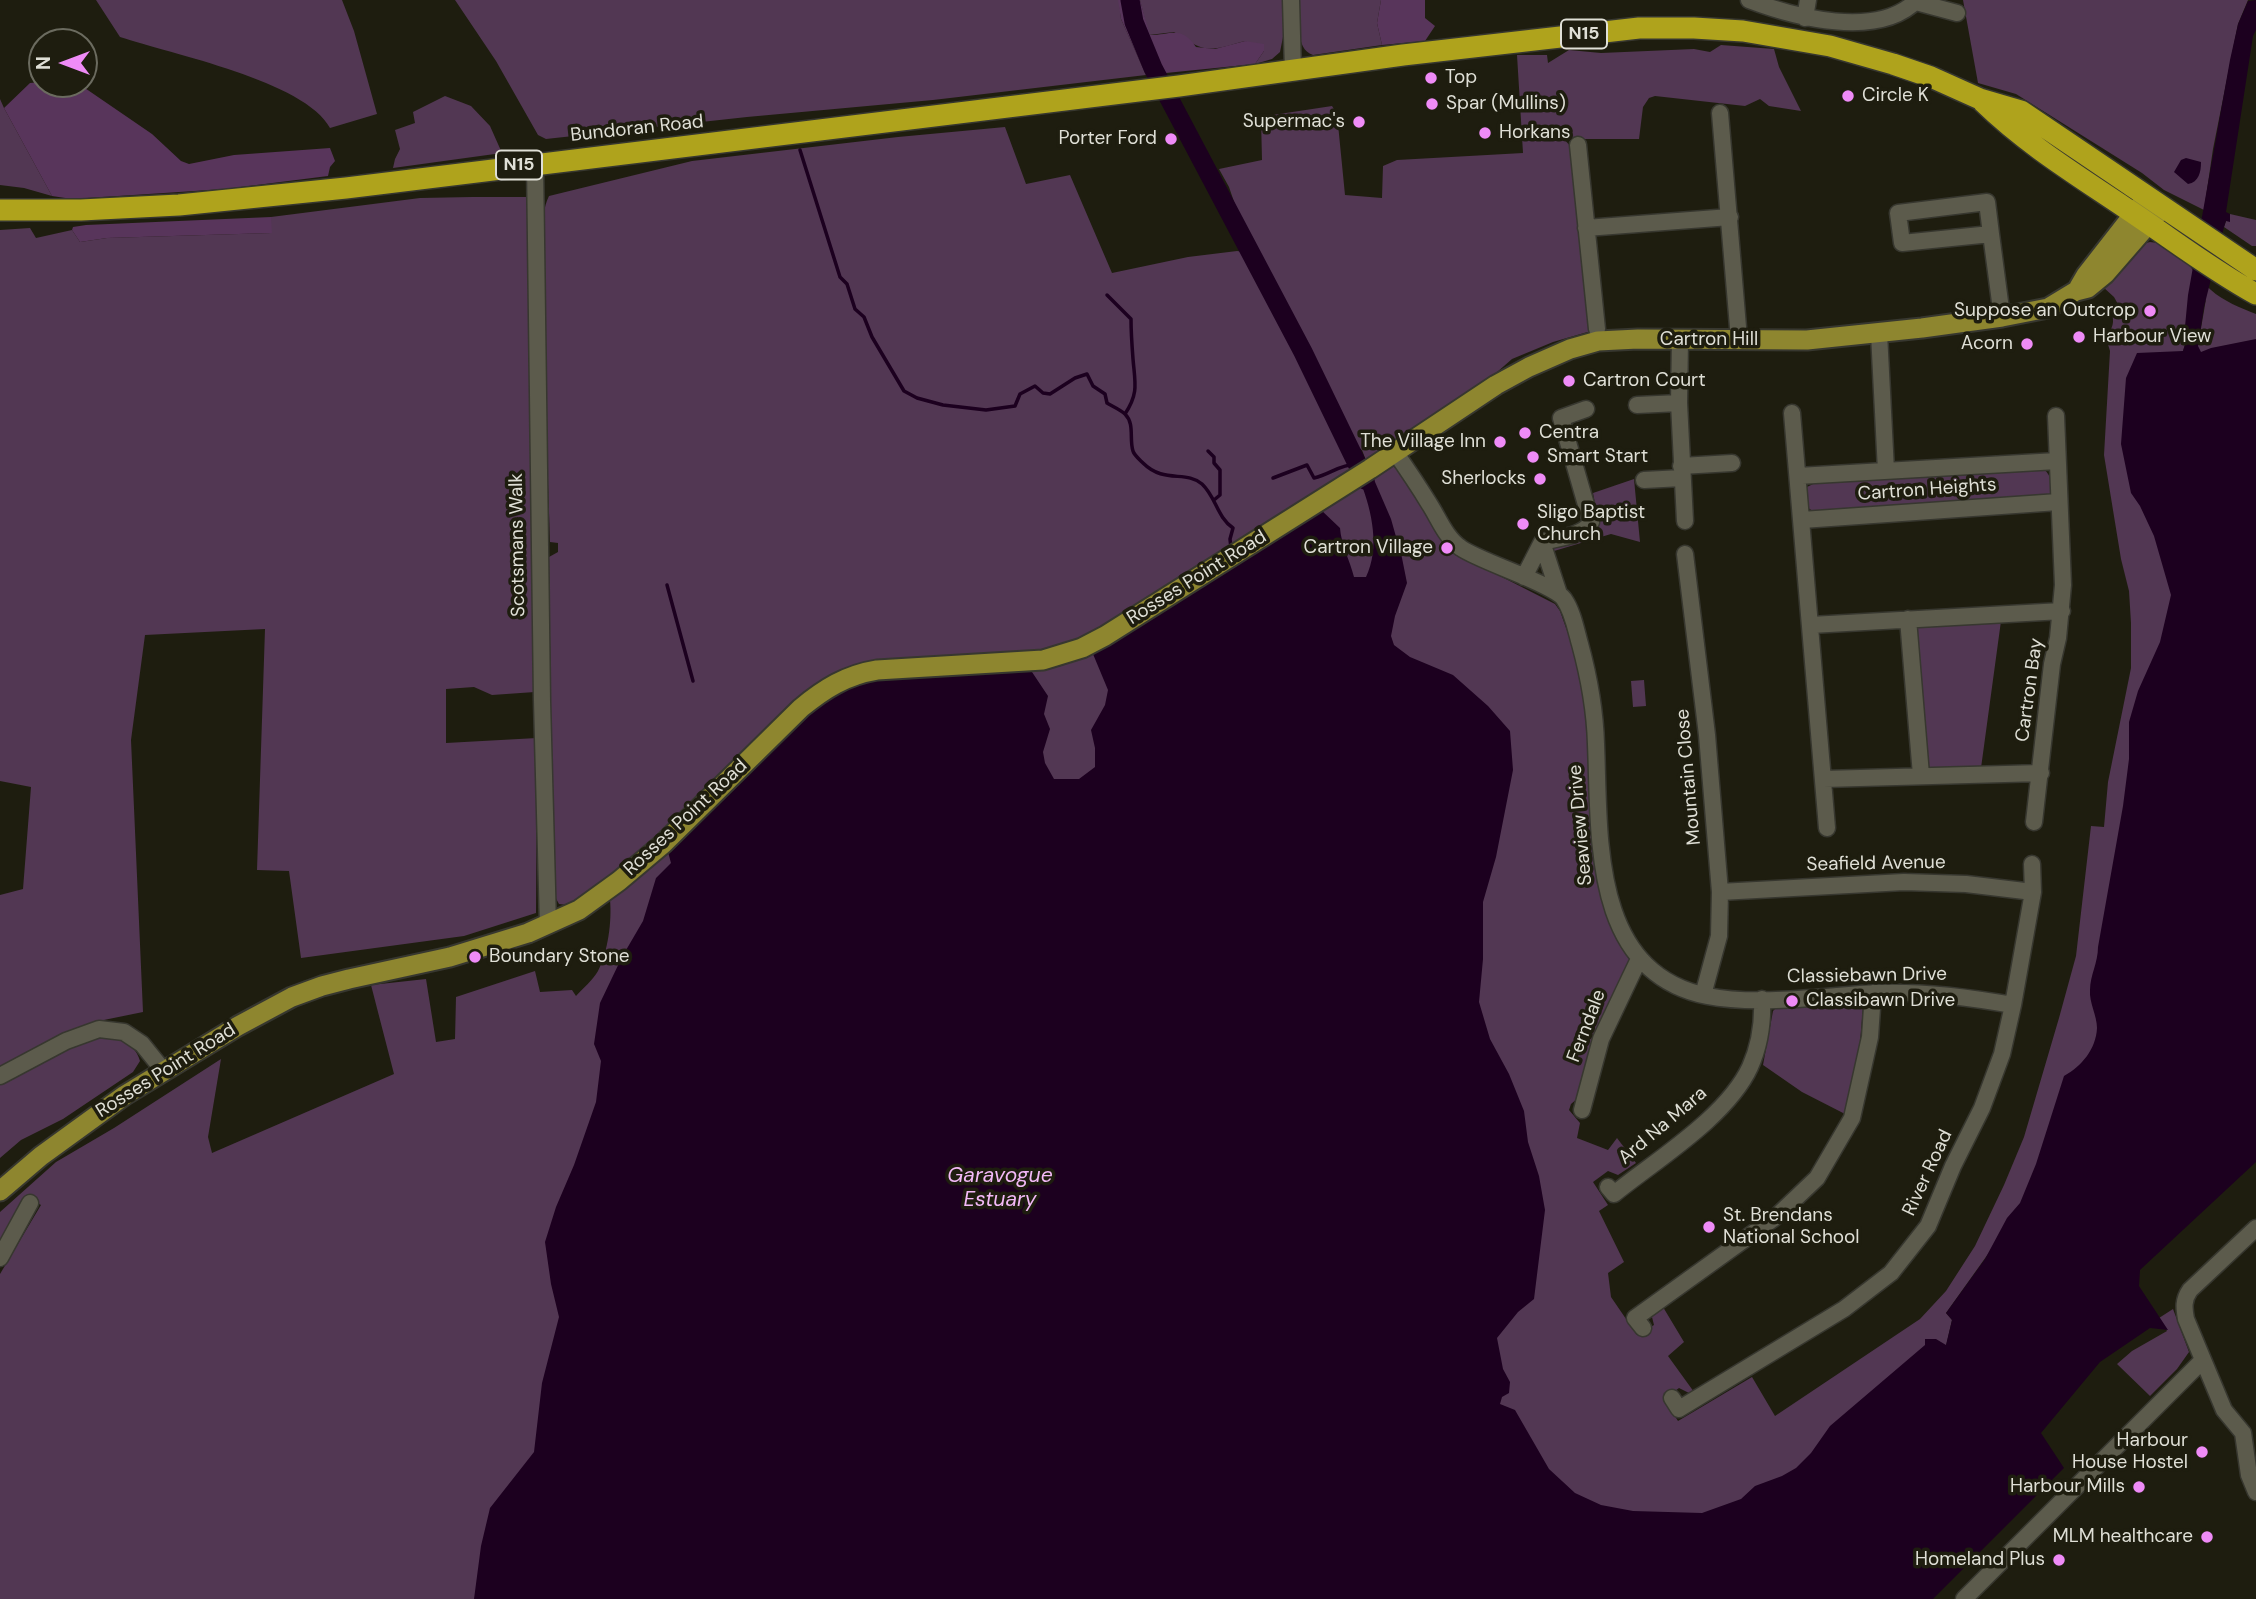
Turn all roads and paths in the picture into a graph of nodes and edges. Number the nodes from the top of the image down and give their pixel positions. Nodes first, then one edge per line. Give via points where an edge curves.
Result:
1 (1291, 0) edge
2 (1749, 0) edge
3 (1808, 0) edge
4 (1916, 1) edge
5 (1957, 13) dead end
6 (1805, 18) junction
7 (1293, 71) junction
8 (1720, 113) dead end
9 (1578, 145) dead end
10 (535, 163) junction
11 (0, 210) edge
12 (2147, 211) junction
13 (1730, 217) junction
14 (1586, 228) junction
15 (1991, 234) junction
16 (2223, 249) junction
17 (2256, 257) edge
18 (2256, 270) edge
19 (2256, 294) edge
20 (2002, 317) junction
21 (1597, 329) dead end
22 (1879, 332) junction
23 (1739, 339) junction
24 (1680, 340) junction
25 (1679, 403) junction
26 (1637, 405) dead end
27 (1586, 409) dead end
28 (1792, 413) dead end
29 (2056, 416) dead end
30 (1395, 452) junction
31 (2057, 461) junction
32 (1732, 463) dead end
33 (1370, 469) joint
34 (1886, 471) junction
35 (1682, 472) junction
36 (1798, 476) junction
37 (1644, 480) dead end
38 (2059, 502) junction
39 (1802, 520) junction
40 (1685, 521) dead end
41 (1542, 542) junction
42 (1685, 554) dead end
43 (1524, 577) junction
44 (1559, 594) junction
45 (2062, 611) junction
46 (1908, 619) junction
47 (1811, 625) junction
48 (2041, 773) junction
49 (1921, 775) junction
50 (1824, 779) junction
51 (2034, 822) dead end
52 (1827, 828) dead end
53 (2032, 864) dead end
54 (1720, 892) junction
55 (2033, 892) junction
56 (548, 925) junction
57 (1639, 959) junction
58 (1873, 993) junction
59 (1703, 995) junction
60 (1762, 999) junction
61 (2013, 1005) junction
62 (163, 1070) junction
63 (0, 1076) edge
64 (1582, 1110) dead end
65 (1608, 1186) dead end
66 (0, 1191) edge
67 (30, 1203) dead end
68 (2256, 1228) edge
69 (0, 1258) edge
70 (1643, 1328) dead end
71 (2203, 1360) junction
72 (1672, 1398) dead end
73 (2249, 1431) edge
74 (2256, 1492) edge
75 (1965, 1599) edge

1 - 7 street
2 - 6 street
3 - 6 street
4 - 5 street
4 - 6 street via 1900,12 1867,21
7 - 10 highway, Bundoran Road / N15
7 - 12 highway, N15 via 1609,31 1743,31 1871,57 2021,111
8 - 13 street
9 - 14 street
10 - 11 highway, Bundoran Road / N15 via 179,205
10 - 56 street, Scotsmans Walk
12 - 16 highway, N15
12 - 19 highway, N15 via 2231,280
12 - 20 main road, Cartron Hill via 2076,291 2048,308
13 - 14 street
13 - 23 street
14 - 21 street
15 - 15 street via 1902,243 1898,213 1987,202
15 - 20 street
16 - 17 highway
16 - 18 highway, N15
20 - 22 main road, Cartron Hill
22 - 23 main road, Cartron Hill via 1807,340
22 - 34 street, Cartron Heights
23 - 24 main road, Cartron Hill
24 - 25 street
24 - 30 main road, Cartron Hill via 1598,341 1570,349 1496,385
25 - 26 street
25 - 35 street
27 - 41 street via 1561,418 1591,522 1582,531
28 - 36 street
29 - 31 street
30 - 33 main road, Cartron Hill
30 - 43 street via 1454,542
31 - 34 street, Cartron Heights
31 - 38 street
32 - 35 street
33 - 56 main road, Rosses Point Road via 1082,648 1043,660 877,670 838,681 801,708 628,874 579,910
34 - 36 street, Cartron Heights
35 - 37 street
35 - 40 street
36 - 39 street
38 - 39 street, Cartron Heights
38 - 45 street, Cartron Bay
39 - 47 street
41 - 43 street
41 - 44 street, Seaview Drive
42 - 54 street, Mountain Close
43 - 44 street
44 - 57 street, Seaview Drive via 1576,628 1589,681 1605,878 1611,904
45 - 46 street, Cartron Bay
45 - 48 street, Cartron Bay
46 - 47 street, Cartron Bay
46 - 49 street
47 - 50 street
48 - 49 street
48 - 51 street, Cartron Bay
49 - 50 street
50 - 52 street
53 - 55 street, River Road
54 - 55 street, Seafield Avenue via 1904,882
54 - 59 street, Mountain Close via 1718,936
55 - 61 street, River Road
56 - 62 main road, Rosses Point Road via 450,957 309,990
57 - 59 street, Seaview Drive via 1659,977
57 - 64 street, Ferndale via 1601,1039
58 - 60 street, Classiebawn Drive
58 - 61 street, Classiebawn Drive via 1952,995
58 - 70 street via 1870,1037 1852,1118 1817,1178 1777,1216 1635,1318
59 - 60 street, Seaview Drive
60 - 65 street, Ard Na Mara via 1763,1023 1749,1068 1727,1099 1614,1194
61 - 72 street, River Road via 2002,1054 1982,1108 1928,1226 1891,1273 1844,1309 1679,1409
62 - 63 street via 142,1044 124,1032 99,1029
62 - 66 main road, Rosses Point Road via 89,1119
67 - 69 street
68 - 71 street via 2185,1297 2186,1319
71 - 73 street via 2224,1410
71 - 75 street
73 - 74 street via 2249,1475

